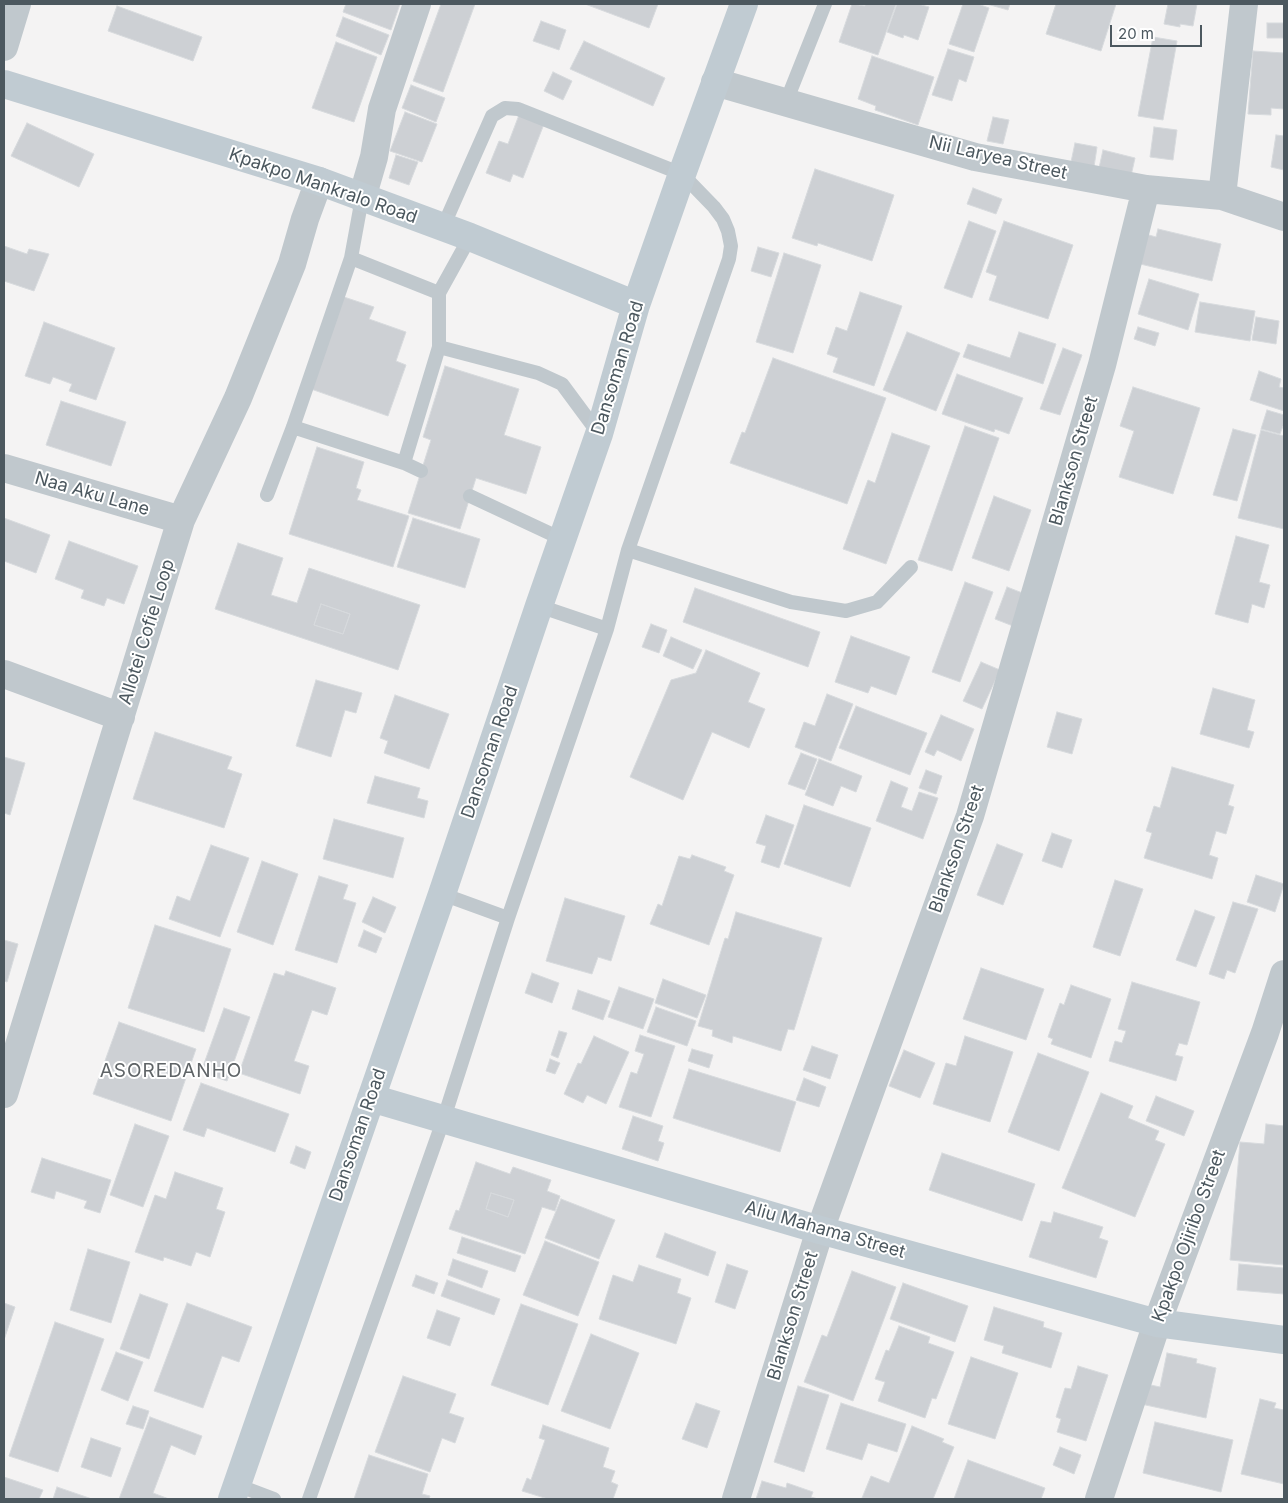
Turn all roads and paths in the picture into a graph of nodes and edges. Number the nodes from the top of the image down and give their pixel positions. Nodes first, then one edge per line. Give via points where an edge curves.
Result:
1 (17, 4) edge
2 (417, 4) edge
3 (744, 4) edge
4 (825, 4) edge
5 (1244, 4) edge
6 (4, 47) edge
7 (715, 82) junction
8 (4, 84) edge
9 (786, 102) junction
10 (682, 174) junction
11 (319, 182) junction
12 (1146, 189) junction
13 (1222, 196) junction
14 (362, 198) junction
15 (1284, 217) edge
16 (443, 227) junction
17 (470, 237) junction
18 (351, 258) junction
19 (439, 293) junction
20 (636, 305) junction
21 (439, 347) junction
22 (293, 427) junction
23 (599, 434) junction
24 (404, 463) junction
25 (4, 468) edge
26 (421, 471) dead end
27 (267, 495) dead end
28 (470, 496) dead end
29 (181, 520) junction
30 (562, 539) junction
31 (628, 550) junction
32 (911, 567) dead end
33 (539, 606) junction
34 (607, 629) junction
35 (4, 674) edge
36 (121, 717) junction
37 (442, 894) junction
38 (508, 918) junction
39 (1284, 974) edge
40 (4, 1094) edge
41 (370, 1098) junction
42 (444, 1118) junction
43 (820, 1230) junction
44 (1156, 1323) junction
45 (1284, 1340) edge
46 (234, 1492) edge
47 (274, 1499) edge
48 (309, 1499) edge
49 (736, 1499) edge
50 (1100, 1499) edge

1 - 6 street
2 - 14 street via 382,109 374,157
3 - 7 street, Dansoman Road
4 - 9 lane
5 - 13 street
7 - 9 street, Nii Laryea Street
7 - 10 street, Dansoman Road
8 - 11 street, Kpakpo Mankralo Road
9 - 12 street, Nii Laryea Street via 975,157
10 - 16 lane via 518,109 505,108 492,116
10 - 20 street, Dansoman Road
10 - 31 lane via 723,219 731,246
11 - 14 street, Kpakpo Mankralo Road
11 - 29 street, Allotei Cofie Loop via 292,264 238,398
12 - 13 street, Nii Laryea Street
12 - 43 street, Blankson Street via 1102,365 970,816
13 - 15 street, Nii Laryea Street
14 - 16 street, Kpakpo Mankralo Road
14 - 18 lane
16 - 17 street, Kpakpo Mankralo Road
17 - 19 lane
17 - 20 street, Kpakpo Mankralo Road
18 - 19 lane
18 - 22 lane
19 - 21 lane
20 - 23 street, Dansoman Road
21 - 23 lane via 538,374 562,384
21 - 24 lane
22 - 24 lane
22 - 27 lane
23 - 30 street, Dansoman Road
24 - 26 lane
25 - 29 street, Naa Aku Lane
28 - 30 lane
29 - 36 street, Allotei Cofie Loop
30 - 33 street, Dansoman Road
31 - 32 lane via 791,602 846,611 877,602
31 - 34 lane
33 - 34 lane
33 - 37 street, Dansoman Road
34 - 38 lane
35 - 36 street
36 - 40 street, Allotei Cofie Loop
37 - 38 lane
37 - 41 street, Dansoman Road
38 - 42 lane
39 - 44 street, Kpakpo Ojiribo Street
41 - 42 street, Aliu Mahama Street
41 - 46 street, Dansoman Road
42 - 43 street, Aliu Mahama Street
42 - 48 lane
43 - 44 street, Aliu Mahama Street
43 - 49 street, Blankson Street
44 - 45 street, Aliu Mahama Street
44 - 50 street, Kpakpo Ojiribo Street
46 - 47 lane

